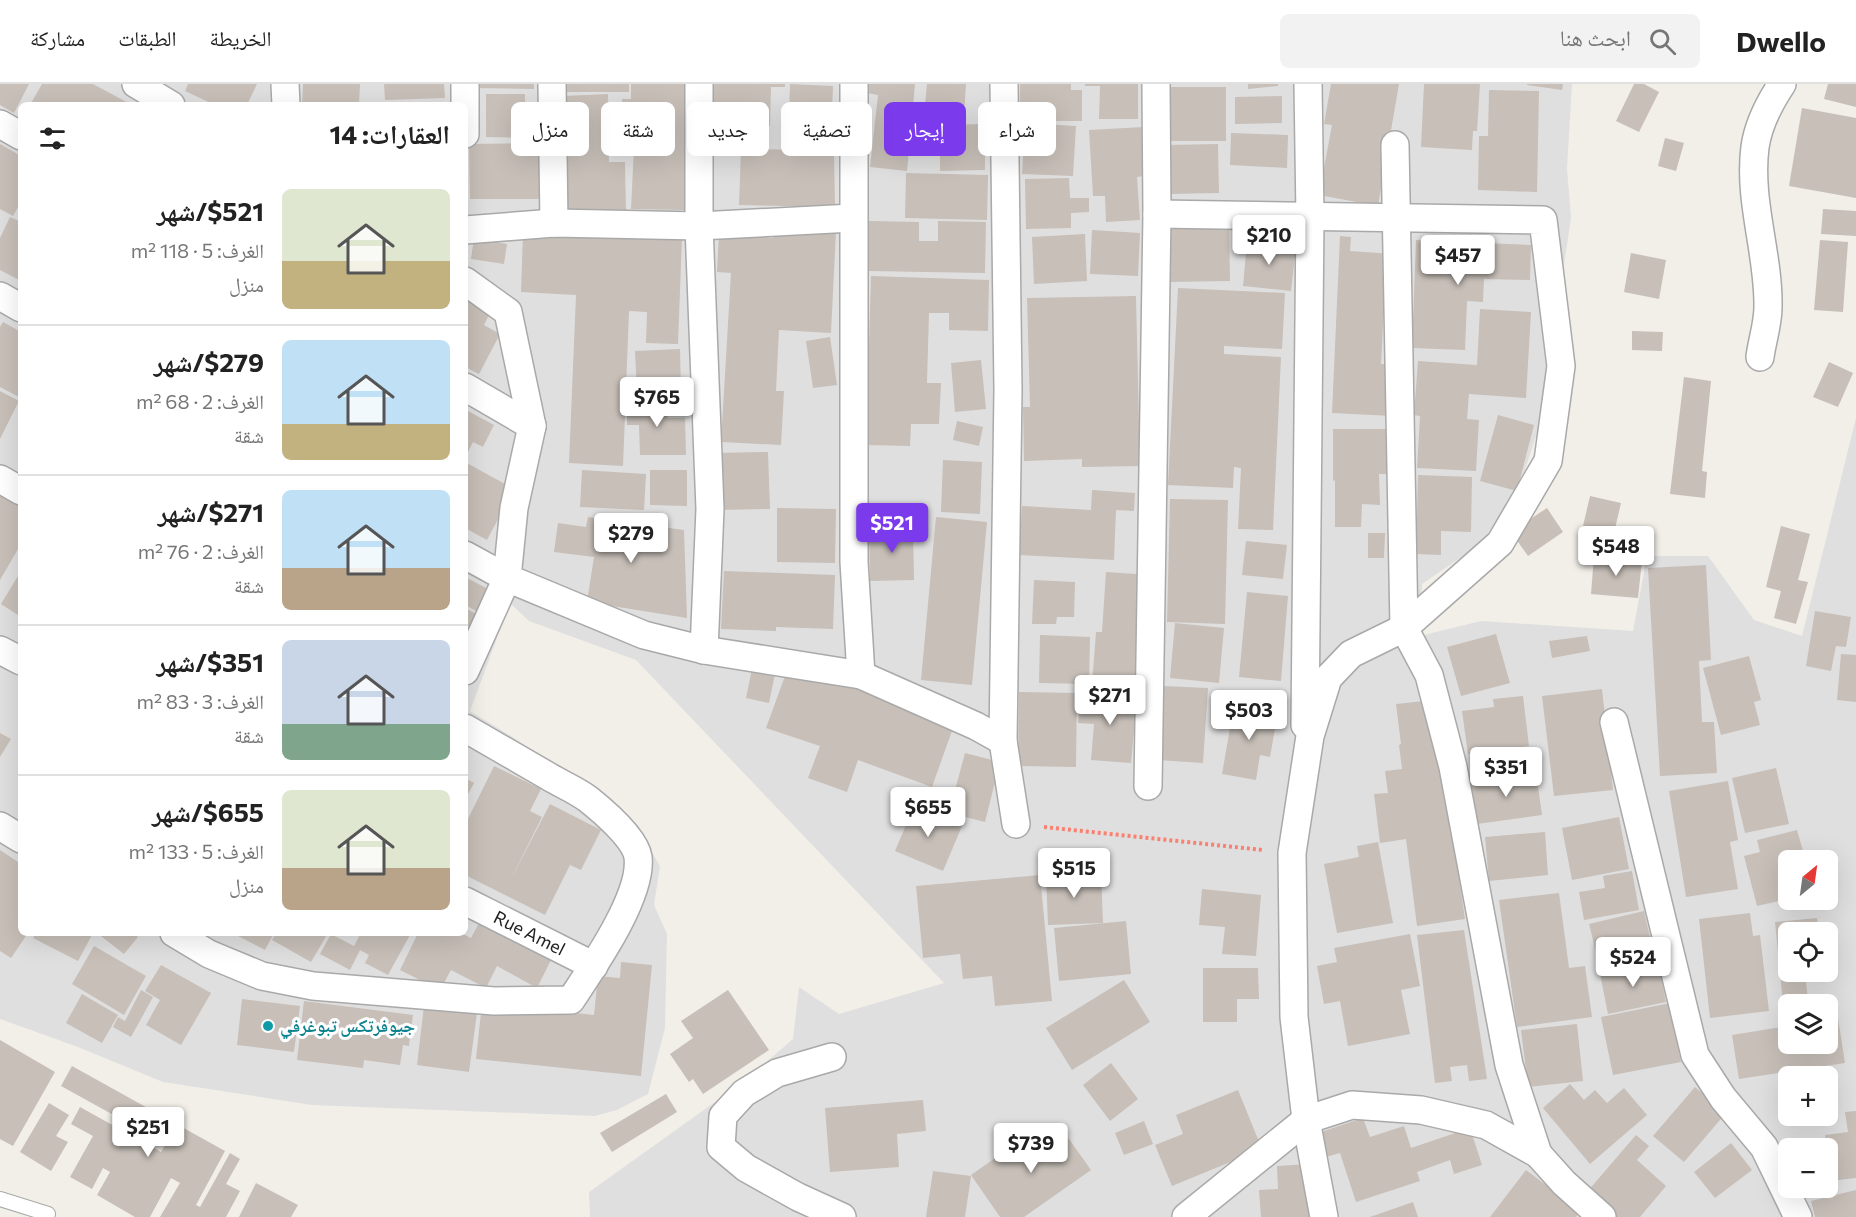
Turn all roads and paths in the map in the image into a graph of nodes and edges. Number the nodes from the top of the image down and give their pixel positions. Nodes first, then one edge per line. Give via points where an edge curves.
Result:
1 (136, 84) edge
2 (285, 84) edge
3 (465, 84) edge
4 (552, 84) edge
5 (699, 84) edge
6 (854, 84) edge
7 (1004, 84) edge
8 (1156, 84) edge
9 (1308, 84) edge
10 (1782, 84) edge
11 (166, 102) edge
12 (286, 102) edge
13 (465, 102) edge
14 (0, 124) edge
15 (18, 134) edge
16 (1395, 145) dead end
17 (1157, 214) junction
18 (1395, 216) junction
19 (1310, 217) junction
20 (853, 218) junction
21 (554, 223) junction
22 (699, 226) junction
23 (468, 230) edge
24 (468, 283) edge
25 (0, 296) edge
26 (18, 306) edge
27 (1760, 357) dead end
28 (468, 389) edge
29 (532, 426) junction
30 (0, 479) edge
31 (18, 489) edge
32 (468, 557) edge
33 (507, 578) junction
34 (1404, 628) junction
35 (0, 650) edge
36 (704, 650) junction
37 (18, 659) edge
38 (468, 663) edge
39 (861, 675) junction
40 (1614, 722) dead end
41 (468, 731) edge
42 (1003, 741) junction
43 (1304, 778) junction
44 (1148, 786) dead end
45 (1016, 824) joint
46 (0, 826) edge
47 (18, 837) edge
48 (1292, 853) junction
49 (468, 903) edge
50 (179, 936) edge
51 (594, 966) junction
52 (832, 1057) dead end
53 (1306, 1120) junction
54 (1538, 1154) junction
55 (0, 1199) edge
56 (48, 1214) dead end
57 (842, 1217) edge
58 (1186, 1217) edge
59 (1324, 1217) edge
60 (1602, 1217) edge
61 (1798, 1217) edge

1 - 11 street
2 - 12 street
3 - 13 street
4 - 21 street
5 - 22 street
6 - 20 street
7 - 42 street via 1008,390
8 - 17 street
9 - 19 street
10 - 27 street via 1768,106 1755,146 1754,194 1768,309
14 - 15 street
16 - 18 street
17 - 19 street
17 - 44 street
18 - 19 street
18 - 34 street
18 - 34 street via 1543,220 1561,366 1548,461 1500,543
19 - 43 street
20 - 22 street
20 - 39 street via 854,562
21 - 22 street
21 - 23 street
22 - 36 street via 710,509
24 - 29 street via 508,312
25 - 26 street
28 - 29 street
29 - 33 street via 514,508
30 - 31 street
32 - 33 street
33 - 36 street via 644,635
33 - 38 street
34 - 43 street via 1351,654 1328,678 1310,736
34 - 54 street via 1429,675 1453,767 1509,1065
35 - 37 street
36 - 39 street
39 - 42 street
40 - 61 street via 1695,1056 1723,1098 1764,1147
41 - 51 street via 588,799 630,840 638,856 636,882
42 - 45 street
43 - 48 street
45 - 48 path
46 - 47 street
48 - 53 street via 1294,1017
49 - 51 street, Rue Amel
50 - 51 street via 208,954 262,976 313,986 494,1001 571,1000
52 - 57 street via 777,1073 744,1093 723,1116 721,1147 746,1168
53 - 54 street via 1352,1105 1421,1110 1486,1125
53 - 58 street
53 - 59 street
54 - 60 street
55 - 56 lane

